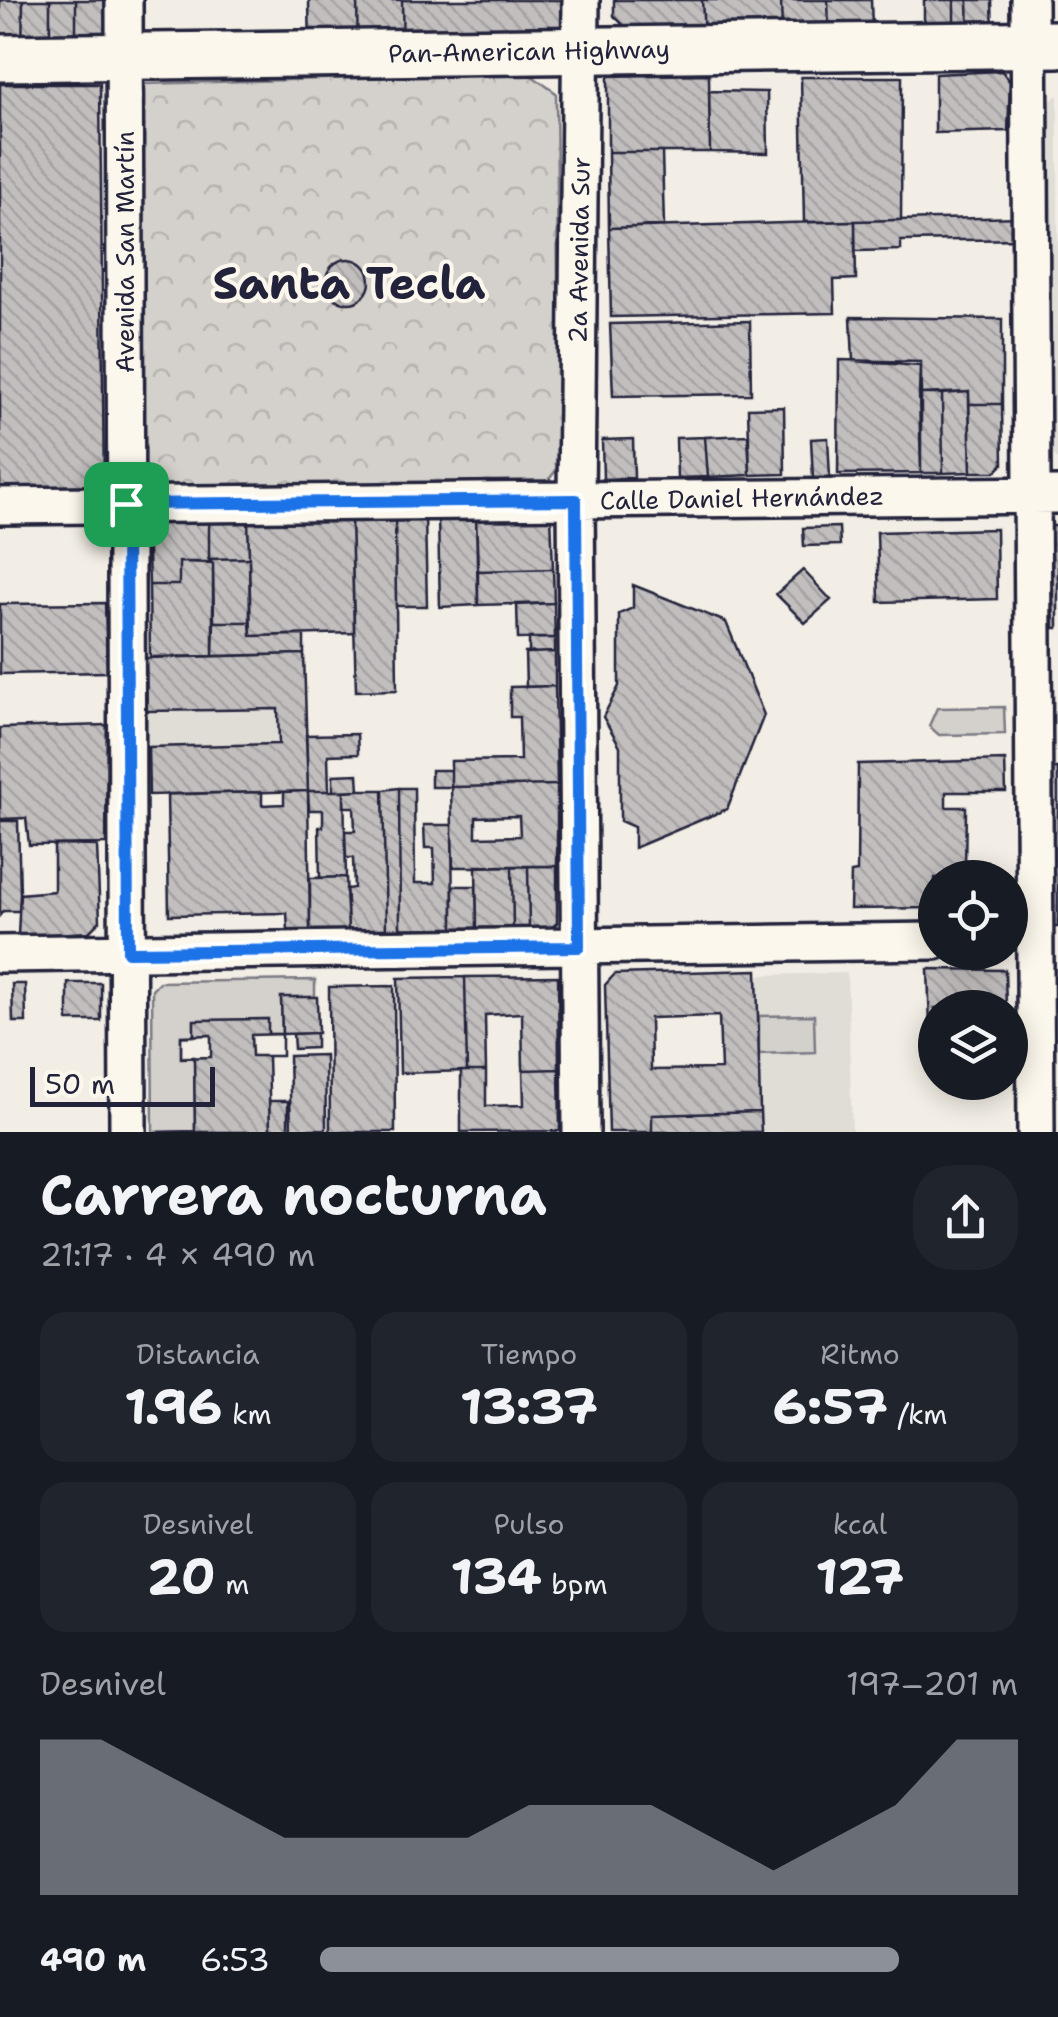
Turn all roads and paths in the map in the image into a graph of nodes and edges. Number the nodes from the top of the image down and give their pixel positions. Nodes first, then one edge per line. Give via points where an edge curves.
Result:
1 (124, 0) edge
2 (581, 0) edge
3 (1029, 0) edge
4 (1043, 45) edge
5 (582, 50) junction
6 (124, 57) junction
7 (0, 58) edge
8 (1045, 495) edge
9 (576, 500) junction
10 (126, 504) junction
11 (0, 506) edge
12 (1034, 940) edge
13 (918, 941) edge
14 (579, 947) junction
15 (128, 952) junction
16 (0, 954) edge
17 (128, 1132) edge
18 (581, 1132) edge
19 (1036, 1132) edge

1 - 6 street, Avenida San Martín
2 - 5 street, 2a Avenida Sur
3 - 4 street
4 - 5 main road, Pan-American Highway
4 - 8 street
5 - 6 main road, Pan-American Highway
5 - 9 street, 2a Avenida Sur
6 - 7 main road, Pan-American Highway
6 - 10 street, Avenida San Martín
8 - 9 street, Calle Daniel Hernández
8 - 12 street
9 - 10 street, Calle Daniel Hernández
9 - 14 street, 2a Avenida Sur
10 - 11 street, Calle Daniel Hernández
10 - 15 street, Avenida San Martín
12 - 19 street
13 - 14 street
14 - 15 street
14 - 18 street, 2a Avenida Sur
15 - 16 street
15 - 17 street, Avenida San Martín

